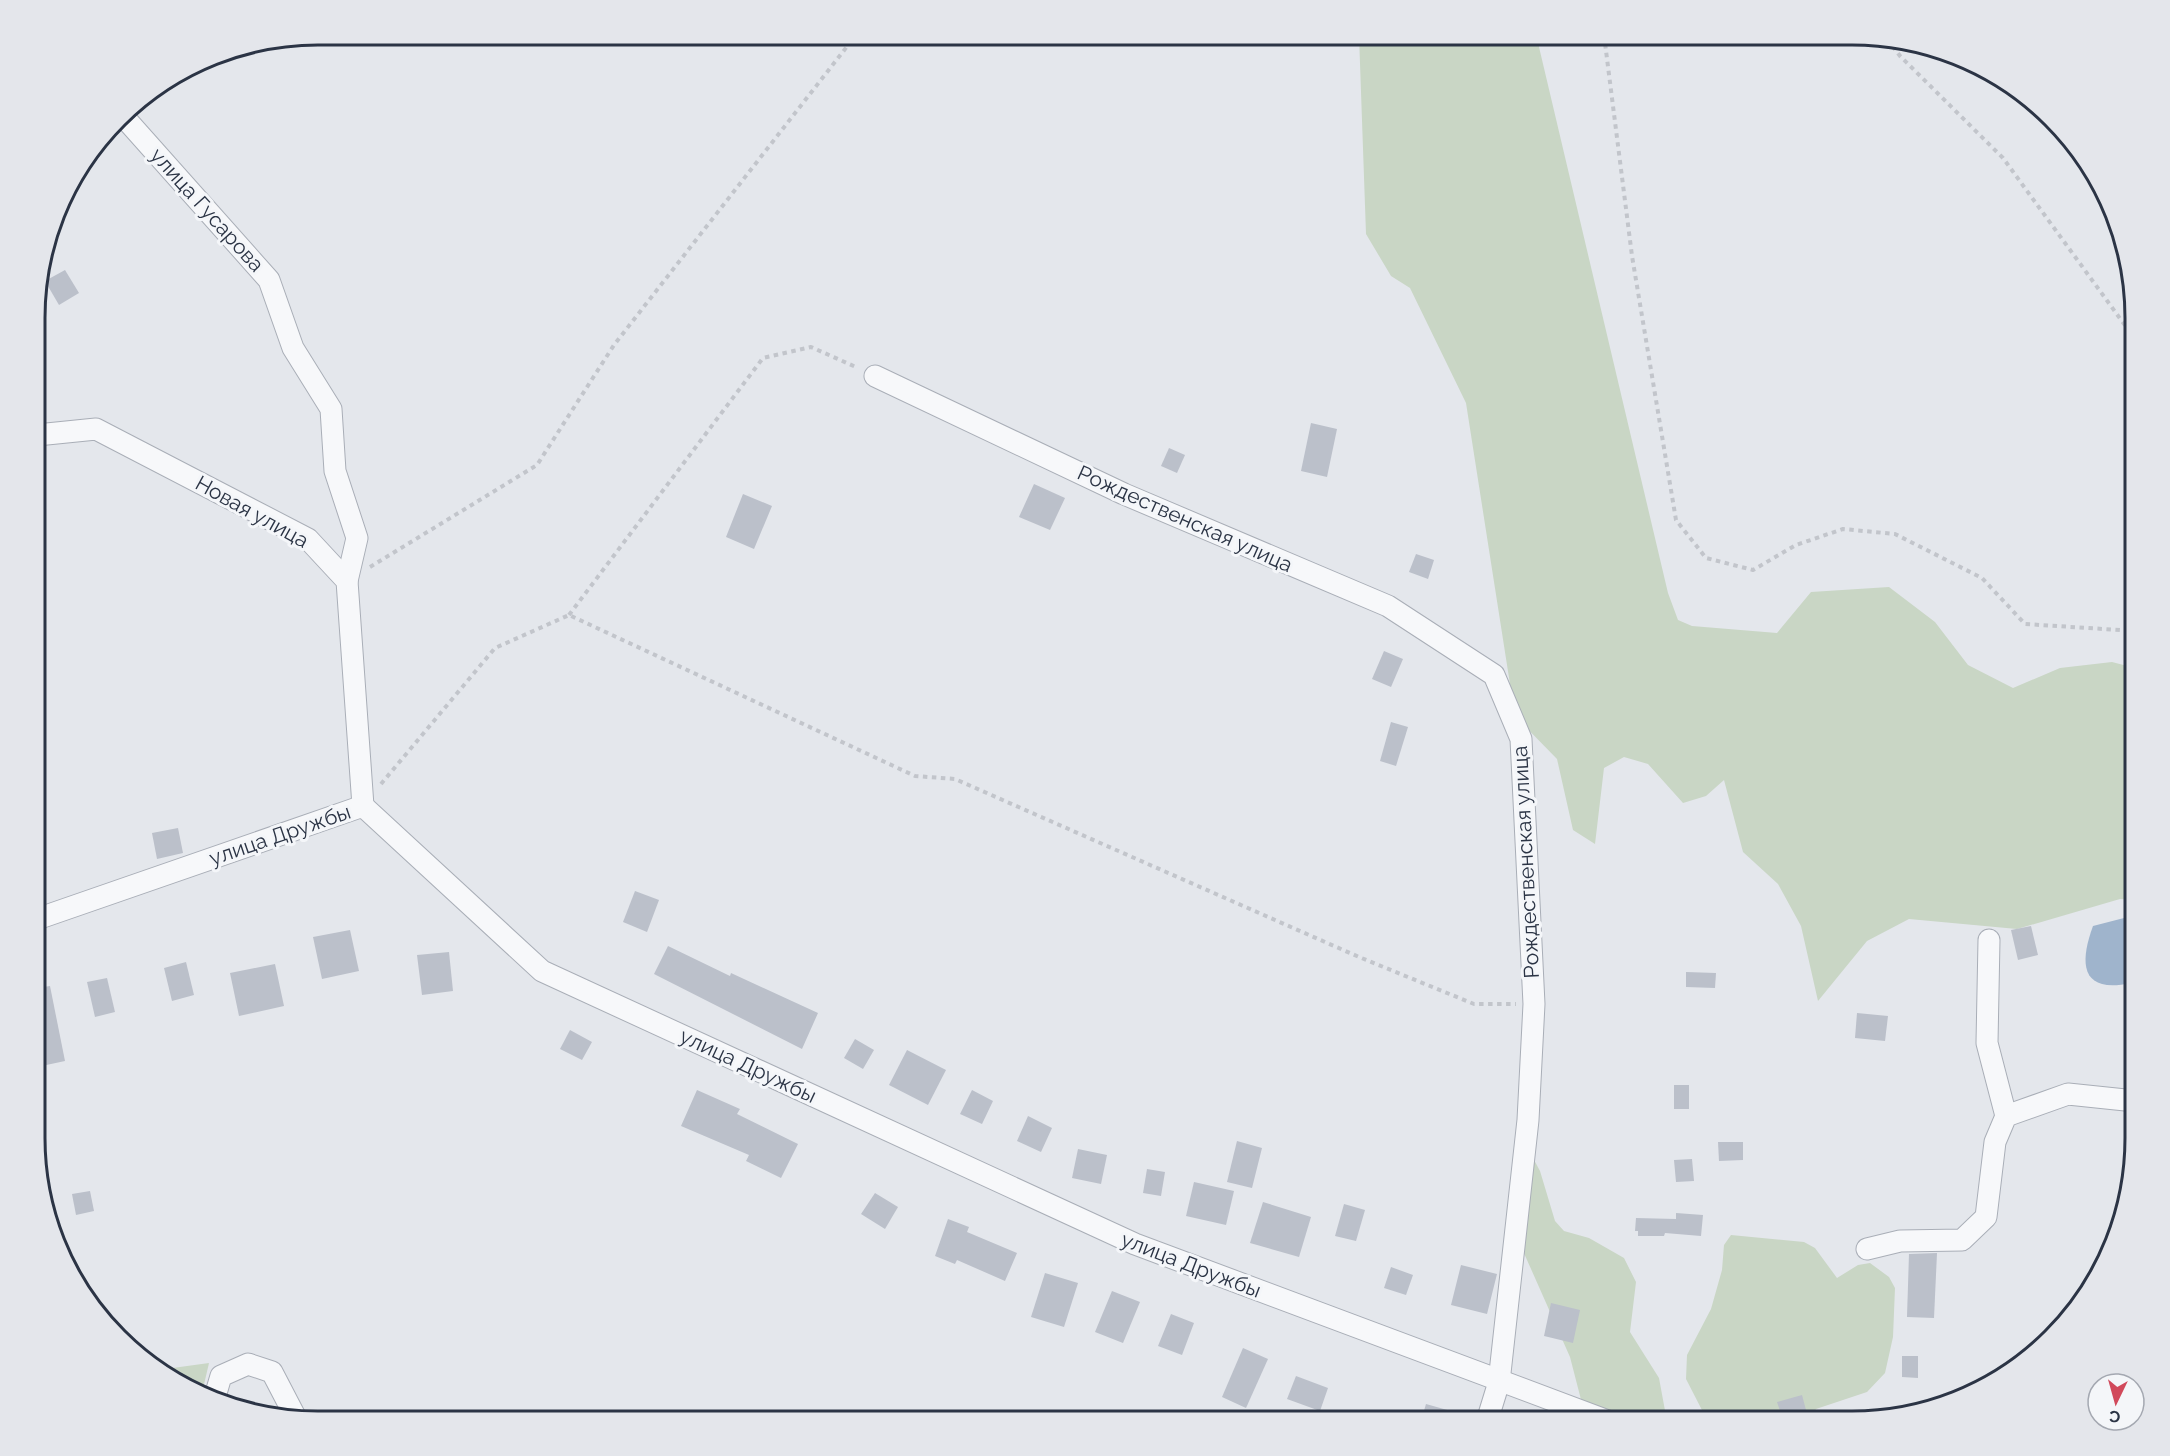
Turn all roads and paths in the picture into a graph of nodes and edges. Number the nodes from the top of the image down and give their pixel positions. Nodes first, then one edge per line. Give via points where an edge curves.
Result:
1 (848, 45) edge
2 (1605, 45) edge
3 (1894, 48) edge
4 (128, 122) edge
5 (2125, 325) edge
6 (875, 376) joint
7 (45, 434) edge
8 (347, 582) junction
9 (569, 615) junction
10 (2125, 630) edge
11 (363, 806) junction
12 (45, 917) edge
13 (1989, 940) dead end
14 (1534, 1004) junction
15 (2125, 1100) edge
16 (2006, 1116) junction
17 (1867, 1249) dead end
18 (1499, 1382) junction
19 (217, 1391) edge
20 (292, 1410) edge
21 (1490, 1411) edge
22 (1580, 1411) edge

1 - 8 path via 614,345 537,465
2 - 10 path via 1632,256 1676,520 1706,558 1754,570 1796,545 1843,529 1895,534 1982,578 2025,624
3 - 5 path via 2002,158
4 - 8 street, улица Гусарова via 269,280 293,348 331,409 335,471 357,538
6 - 9 path via 811,347 763,358
6 - 14 street, Рождественская улица via 1124,494 1388,606 1494,675 1521,739
7 - 8 street, Новая улица via 96,429 308,540
8 - 11 street
9 - 11 path via 495,648
9 - 14 path via 915,777 956,779 1474,1004
11 - 12 street, улица Дружбы
11 - 18 street, улица Дружбы via 542,971 1135,1244
13 - 16 street via 1987,1042
14 - 18 street, Рождественская улица via 1528,1119
15 - 16 street via 2068,1094
16 - 17 street via 1995,1142 1986,1217 1978,1225 1962,1240 1900,1241
18 - 21 street, Рождественская улица
18 - 22 street, улица Дружбы
19 - 20 street via 221,1376 248,1364 272,1372

